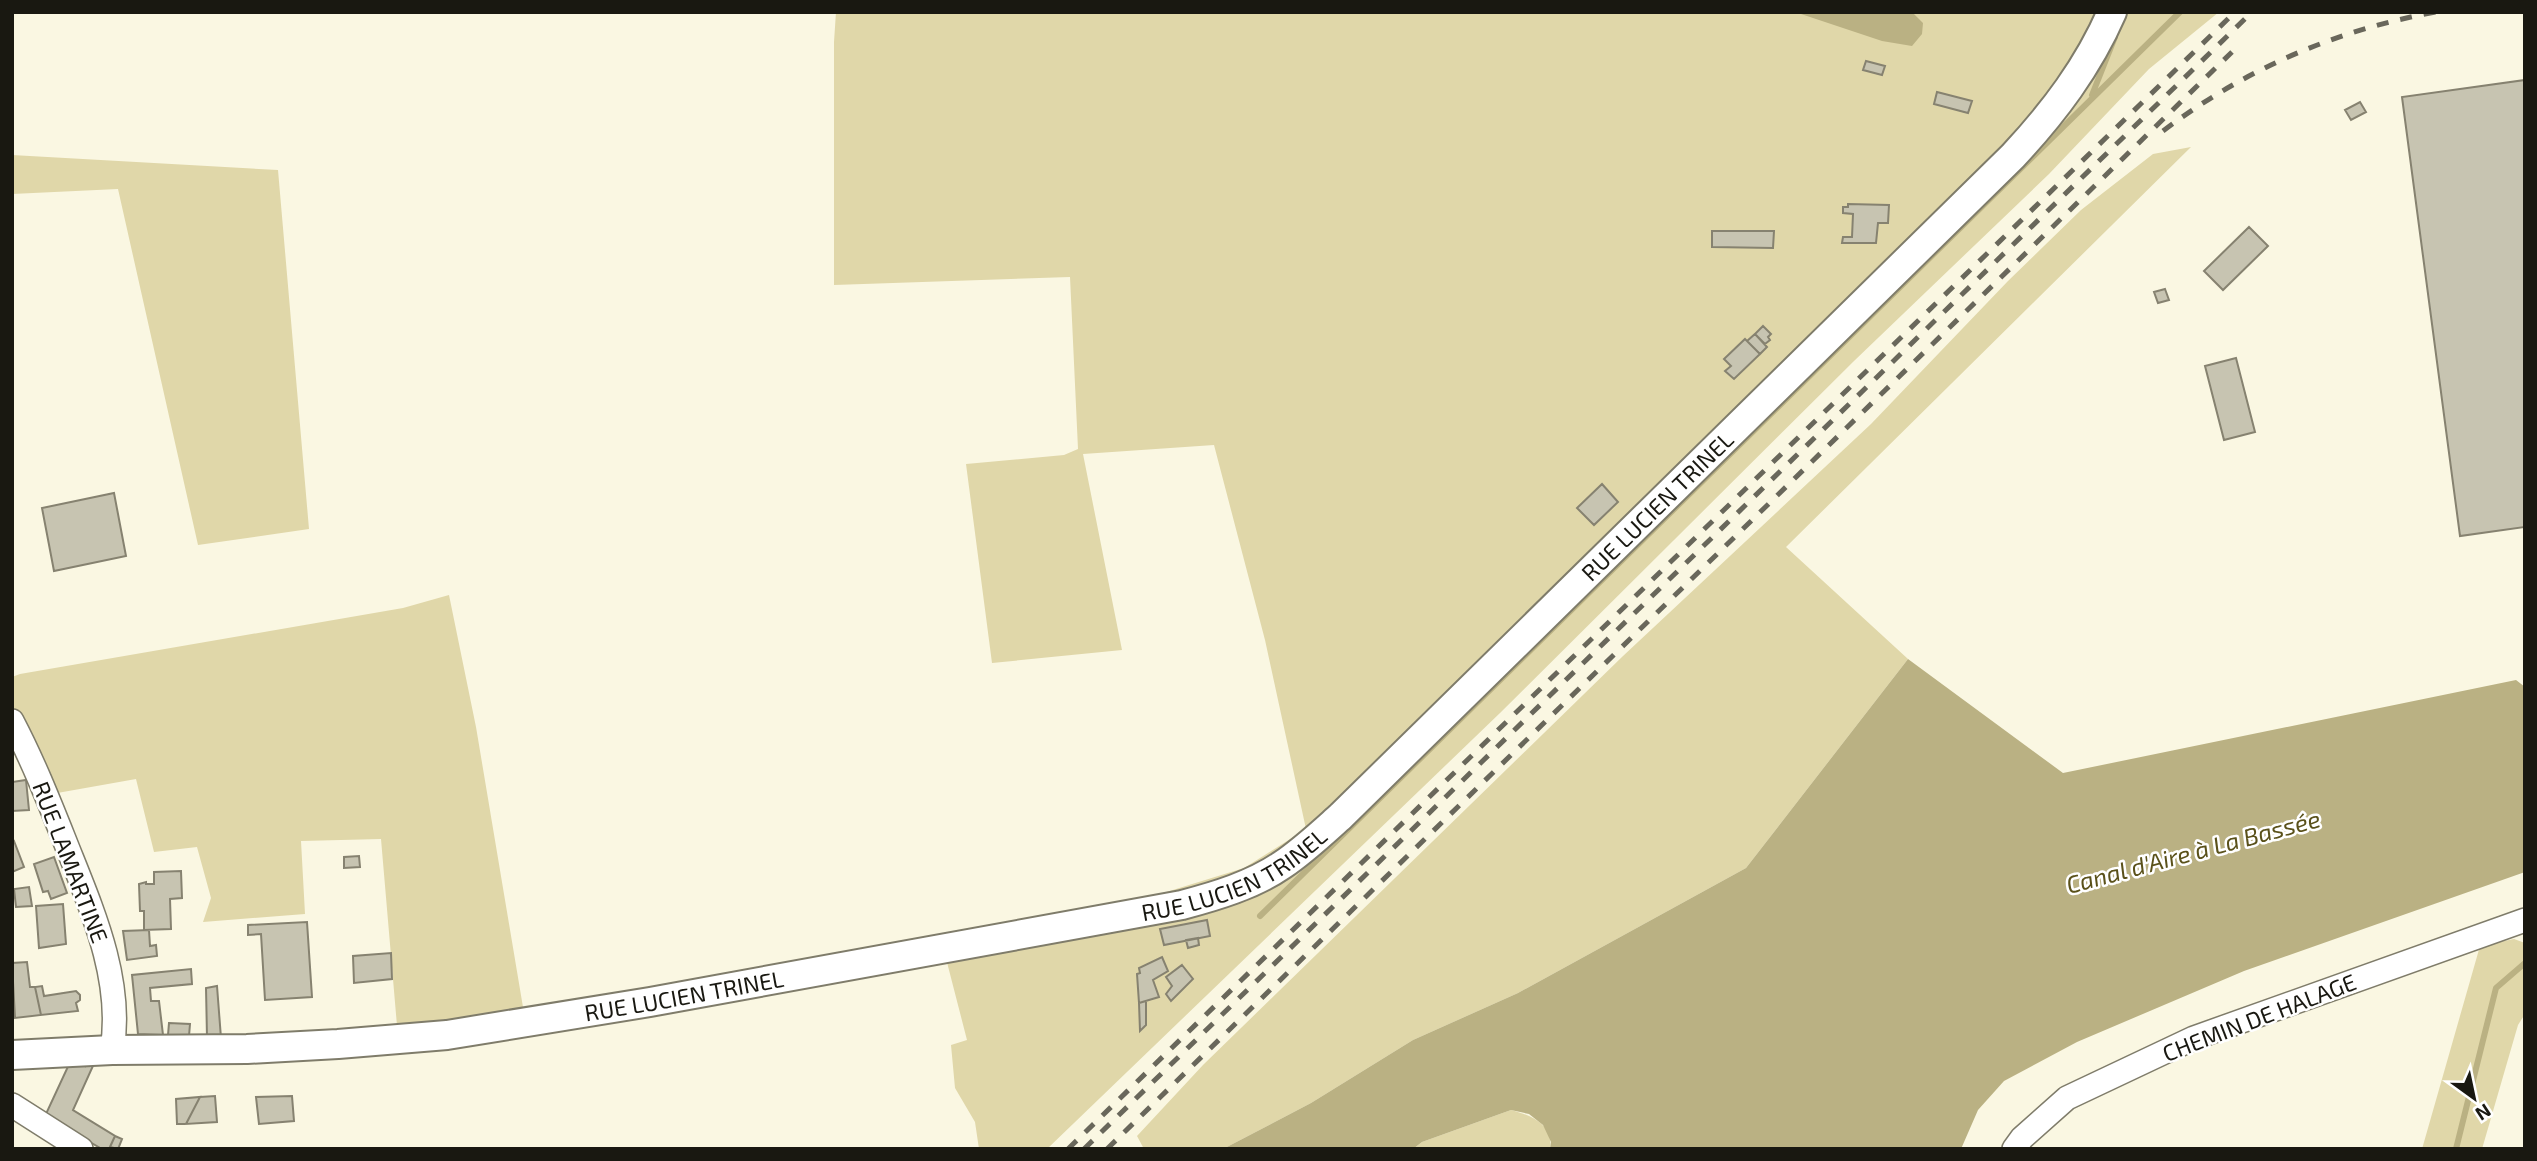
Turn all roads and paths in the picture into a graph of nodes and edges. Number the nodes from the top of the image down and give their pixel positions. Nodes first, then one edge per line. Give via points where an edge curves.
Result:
1 (2112, 12) edge
2 (12, 721) edge
3 (2525, 920) edge
4 (112, 1051) junction
5 (12, 1055) edge
6 (12, 1105) edge
7 (82, 1149) edge
8 (2014, 1149) edge

1 - 4 street, RUE LUCIEN TRINEL via 2076,80 2013,156 1341,816 1272,871 1229,891 1182,905 447,1035 325,1045
2 - 4 street, RUE LAMARTINE via 105,948 116,1028
3 - 8 street, CHEMIN DE HALAGE via 2194,1038 2067,1098
4 - 5 street, RUE LUCIEN TRINEL
6 - 7 street

